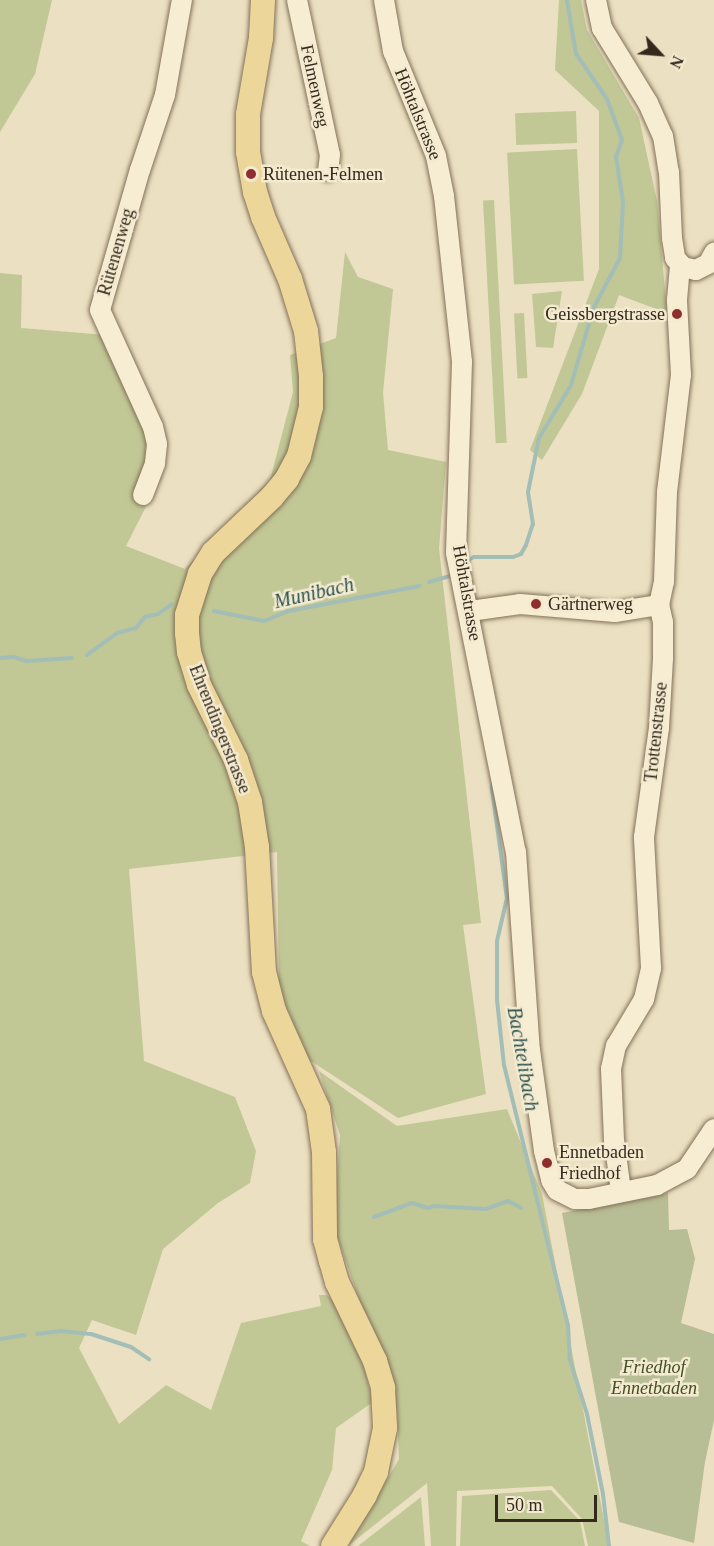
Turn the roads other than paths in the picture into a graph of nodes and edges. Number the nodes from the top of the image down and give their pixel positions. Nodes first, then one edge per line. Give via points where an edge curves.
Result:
1 (182, 0) edge
2 (263, 0) edge
3 (297, 0) edge
4 (384, 0) edge
5 (596, 0) edge
6 (328, 171) dead end
7 (714, 253) edge
8 (680, 265) junction
9 (143, 495) dead end
10 (659, 605) junction
11 (470, 611) junction
12 (714, 1129) edge
13 (621, 1191) junction
14 (333, 1546) edge

1 - 9 street, Rütenenweg via 165,95 100,310 157,444 154,469
2 - 14 main road, Ehrendingerstrasse via 248,114 248,152 263,217 302,312 310,351 311,407 302,448 287,478 213,553 200,574 187,615 187,633 199,685 236,760 252,811 264,972 274,1011 318,1109 324,1152 325,1239 337,1282 372,1355 383,1388 385,1428 376,1472
3 - 6 street, Felmenweg via 330,155
4 - 11 street, Höhtalstrasse via 393,51 436,156 444,196 462,362 456,553
5 - 8 street via 602,28 648,103 663,136 672,238
7 - 8 street via 701,269 689,270
8 - 10 street, Trottenstrasse via 677,288 681,375
10 - 11 street via 615,612 520,604
10 - 13 street, Trottenstrasse via 663,622 659,728 644,837 651,968 644,999 616,1046 611,1069
11 - 13 street, Höhtalstrasse via 516,852 530,1050 551,1180 557,1190 575,1199
12 - 13 street via 694,1162 679,1175 657,1185

